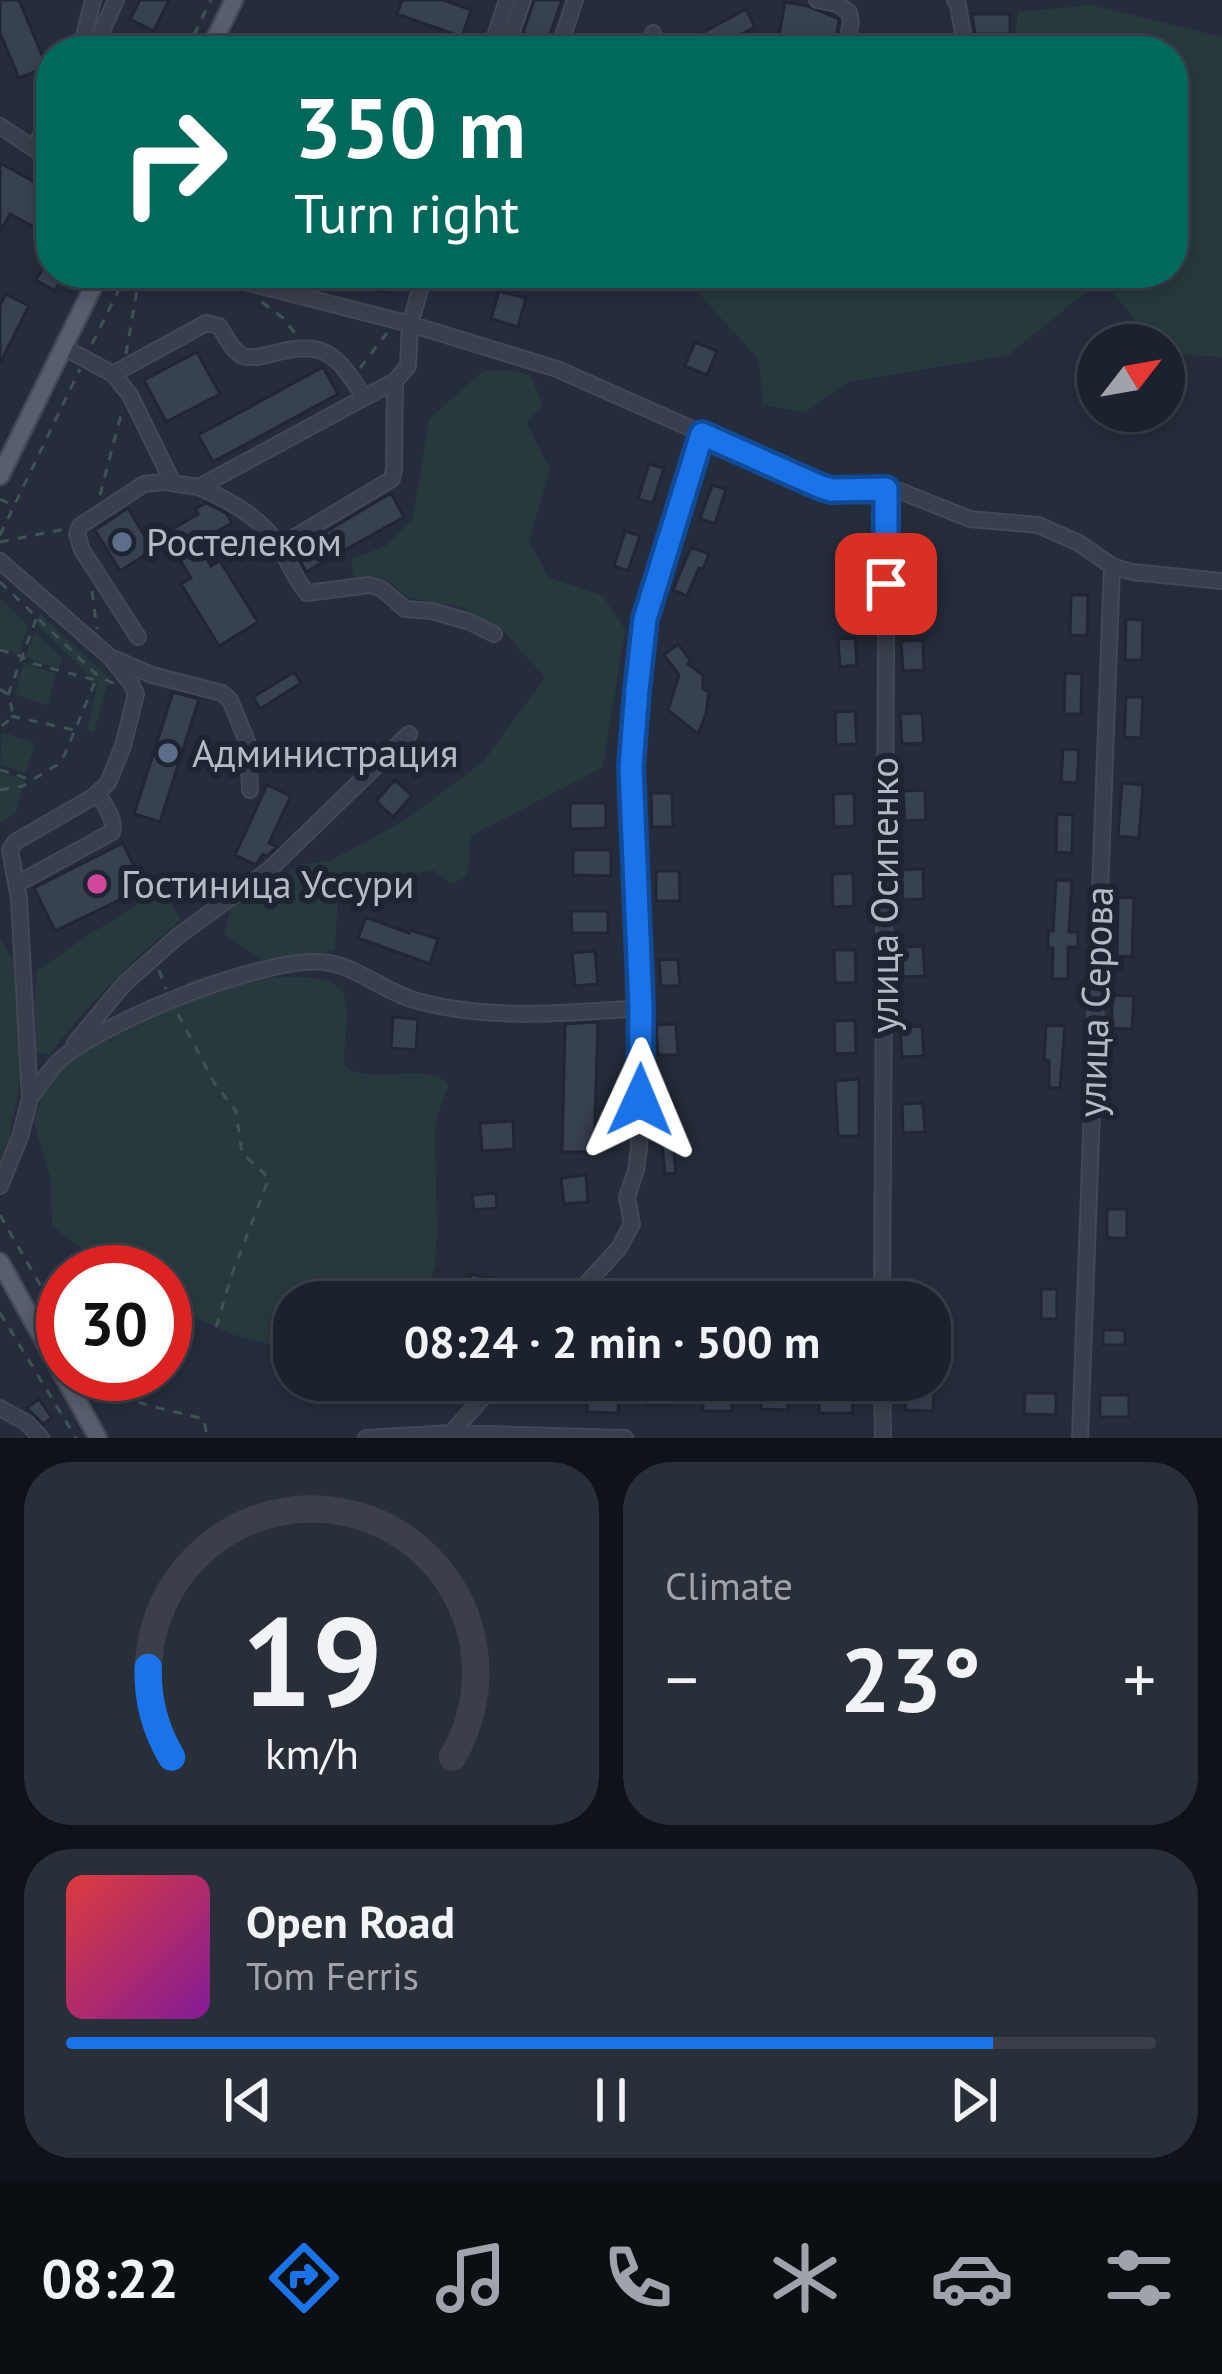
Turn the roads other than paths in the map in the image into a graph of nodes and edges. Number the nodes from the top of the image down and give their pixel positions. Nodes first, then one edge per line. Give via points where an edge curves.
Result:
1 (93, 0) edge
2 (116, 0) edge
3 (234, 0) edge
4 (508, 0) edge
5 (524, 0) edge
6 (575, 0) edge
7 (817, 0) edge
8 (856, 0) edge
9 (955, 0) edge
10 (850, 17) junction
11 (652, 33) dead end
12 (87, 36) edge
13 (100, 36) edge
14 (216, 36) edge
15 (495, 36) edge
16 (511, 36) edge
17 (563, 36) edge
18 (651, 36) edge
19 (848, 36) edge
20 (963, 36) edge
21 (0, 126) edge
22 (36, 144) edge
23 (34, 148) joint
24 (93, 288) edge
25 (270, 288) edge
26 (417, 288) edge
27 (402, 322) junction
28 (64, 347) junction
29 (112, 374) junction
30 (395, 381) junction
31 (364, 397) junction
32 (702, 434) junction
33 (0, 476) edge
34 (173, 483) junction
35 (199, 487) junction
36 (886, 489) junction
37 (280, 546) junction
38 (0, 561) edge
39 (1112, 566) junction
40 (1222, 581) edge
41 (494, 634) dead end
42 (138, 637) dead end
43 (104, 653) junction
44 (409, 734) dead end
45 (250, 790) dead end
46 (98, 794) junction
47 (16, 884) junction
48 (641, 1008) junction
49 (60, 1060) junction
50 (30, 1098) junction
51 (0, 1186) edge
52 (0, 1262) edge
53 (589, 1281) edge
54 (882, 1281) edge
55 (7, 1285) edge
56 (480, 1401) edge
57 (882, 1401) edge
58 (0, 1408) edge
59 (451, 1433) junction
60 (41, 1438) edge
61 (98, 1438) edge
62 (366, 1438) edge
63 (626, 1438) edge
64 (883, 1438) edge
65 (1080, 1438) edge

1 - 12 street
2 - 13 street
3 - 14 main road
4 - 15 street
5 - 16 street
6 - 17 street
7 - 10 street via 844,7
8 - 10 street
9 - 20 street
10 - 19 street
11 - 18 street
21 - 23 street
22 - 23 street
24 - 28 main road
25 - 27 street
26 - 27 street
27 - 30 street via 408,366
27 - 32 street via 556,369
28 - 29 street
28 - 33 main road
29 - 31 street via 206,323 219,326 246,357 325,351
29 - 34 street
30 - 31 street
30 - 37 street via 392,479
31 - 35 street
32 - 36 street via 821,487
32 - 48 street via 645,619 631,767
34 - 35 street
34 - 42 street via 144,484 77,534
35 - 37 street via 230,500
36 - 39 street via 970,519 1038,525
36 - 54 street, улица Осипенко
37 - 41 street via 307,593 369,585 406,609
38 - 43 street
39 - 40 street
39 - 65 street, улица Серова
43 - 45 street via 230,700 248,744
43 - 46 street via 136,694 116,768
44 - 49 street via 268,870 124,984
46 - 47 street via 14,842
46 - 47 street via 112,832
47 - 50 street
48 - 49 street via 450,1008 328,962 292,963 136,1015
48 - 53 street via 639,1147 627,1197 632,1224
49 - 50 street
50 - 51 street
52 - 55 main road
55 - 61 main road
56 - 59 street
57 - 64 street
58 - 60 street
59 - 62 street
59 - 63 street

